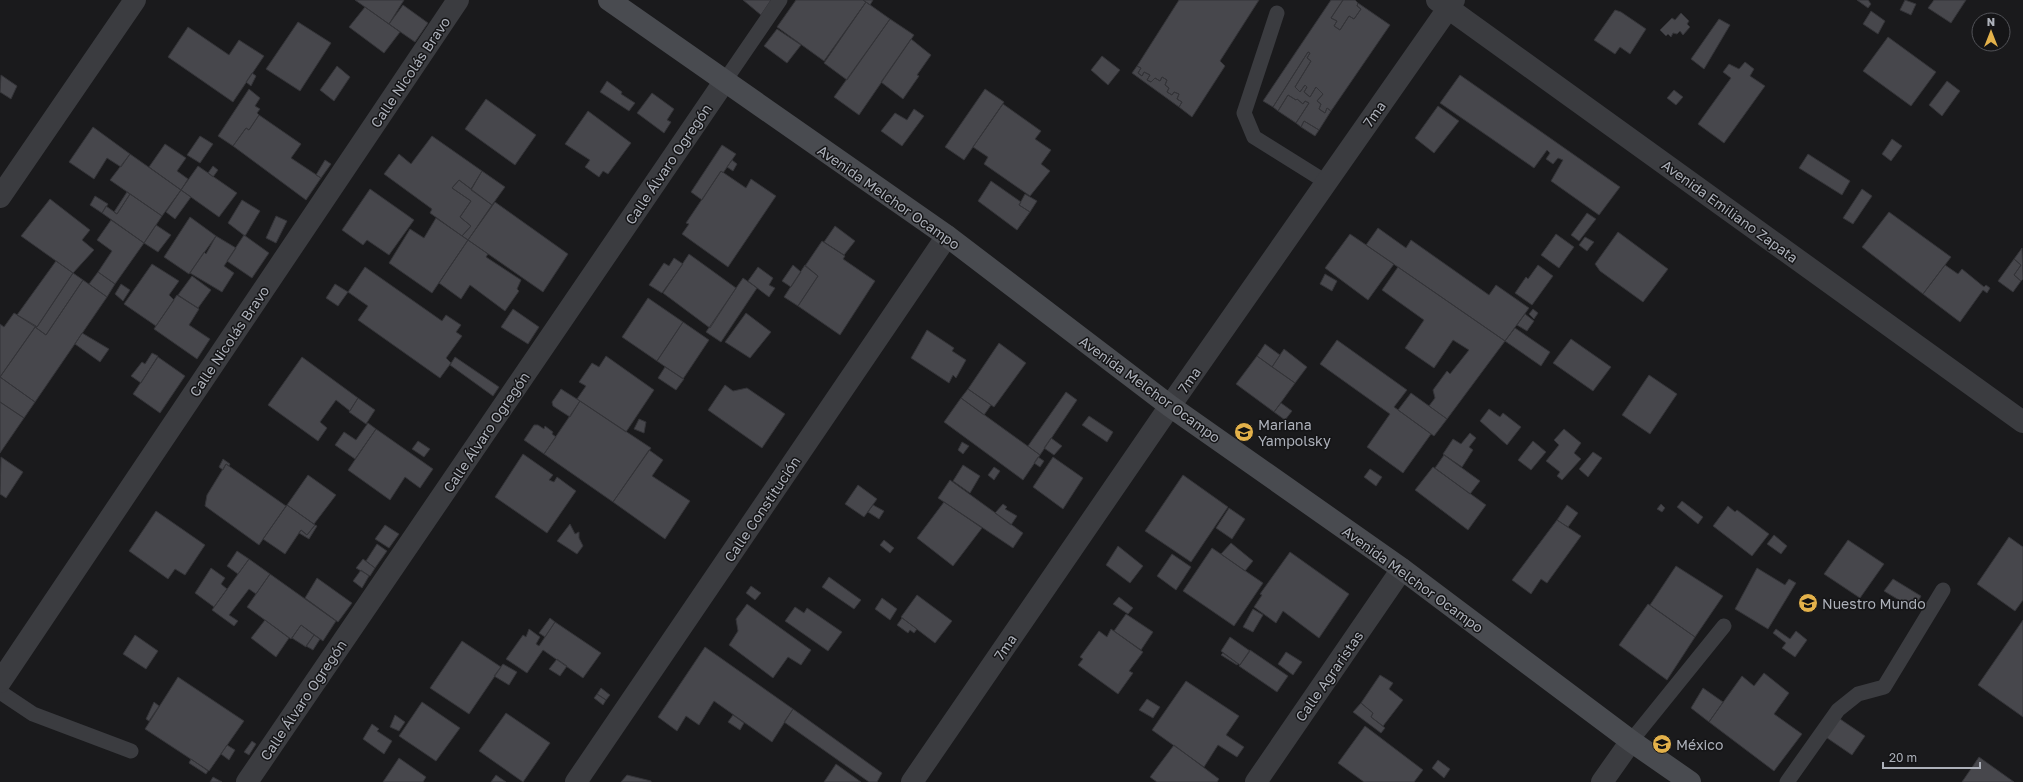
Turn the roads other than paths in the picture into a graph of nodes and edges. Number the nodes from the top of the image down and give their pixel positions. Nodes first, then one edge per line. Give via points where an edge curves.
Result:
1 (135, 0) edge
2 (458, 0) edge
3 (609, 0) edge
4 (780, 0) edge
5 (1446, 3) edge
6 (1277, 14) dead end
7 (724, 82) junction
8 (1326, 182) junction
9 (0, 196) edge
10 (947, 236) junction
11 (1170, 406) junction
12 (2023, 422) edge
13 (1402, 569) junction
14 (1943, 590) dead end
15 (1724, 626) dead end
16 (0, 682) edge
17 (0, 692) edge
18 (1631, 741) junction
19 (131, 751) dead end
20 (247, 782) edge
21 (576, 782) edge
22 (912, 782) edge
23 (1256, 782) edge
24 (1602, 782) edge
25 (1690, 782) edge
26 (1787, 782) edge

1 - 9 street
2 - 16 street, Calle Nicolás Bravo
3 - 7 street, Avenida Melchor Ocampo
4 - 7 lane
5 - 8 street, 7ma
5 - 12 street, Avenida Emiliano Zapata
6 - 8 lane via 1244,112 1254,137
7 - 10 street, Avenida Melchor Ocampo
7 - 20 street, Calle Álvaro Ogregón
8 - 11 street, 7ma
10 - 11 street, Avenida Melchor Ocampo
10 - 21 street, Calle Constitución
11 - 13 street, Avenida Melchor Ocampo
11 - 22 street, 7ma
13 - 18 street, Avenida Melchor Ocampo
13 - 23 street, Calle Agraristas
14 - 26 lane via 1884,687 1858,694 1838,710
15 - 18 lane
17 - 19 lane via 33,714
18 - 24 street
18 - 25 street, Avenida Melchor Ocampo

